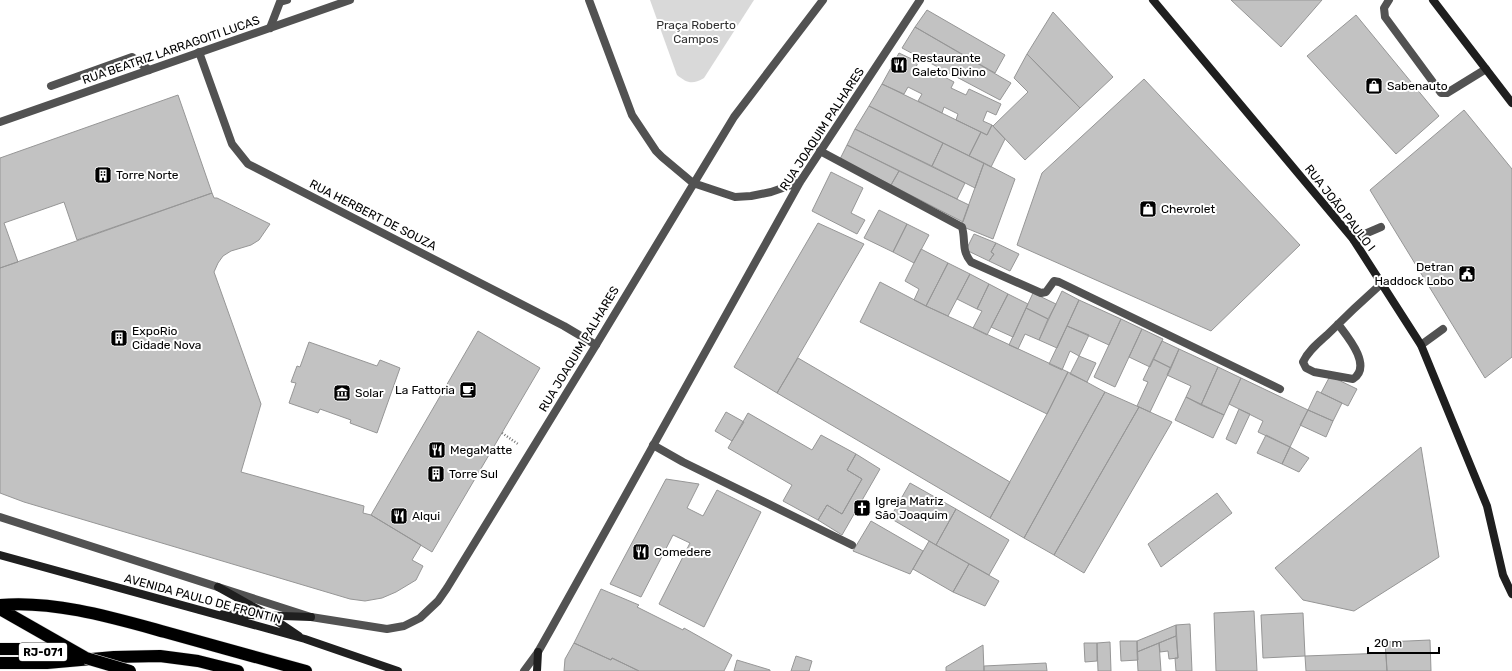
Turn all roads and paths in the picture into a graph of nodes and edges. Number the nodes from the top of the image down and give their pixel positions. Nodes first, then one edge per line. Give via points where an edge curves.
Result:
1 (287, 0) edge
2 (350, 0) edge
3 (589, 0) edge
4 (823, 0) edge
5 (920, 0) edge
6 (1153, 0) edge
7 (1389, 0) edge
8 (1433, 0) edge
9 (270, 28) junction
10 (199, 52) junction
11 (1486, 69) junction
12 (149, 70) junction
13 (51, 86) dead end
14 (1512, 103) edge
15 (0, 122) edge
16 (820, 151) junction
17 (800, 182) junction
18 (693, 183) junction
19 (1381, 227) dead end
20 (1353, 239) junction
21 (1382, 284) junction
22 (1338, 324) junction
23 (1444, 329) dead end
24 (596, 345) junction
25 (1421, 345) junction
26 (1280, 389) dead end
27 (653, 446) junction
28 (0, 517) edge
29 (852, 545) dead end
30 (0, 555) edge
31 (218, 587) junction
32 (1512, 594) edge
33 (0, 598) edge
34 (6, 604) edge
35 (0, 609) edge
36 (210, 614) junction
37 (268, 615) junction
38 (310, 617) junction
39 (305, 639) junction
40 (0, 649) edge
41 (538, 652) junction
42 (86, 658) junction
43 (0, 663) edge
44 (130, 671) edge
45 (238, 671) edge
46 (306, 671) edge
47 (398, 671) edge
48 (524, 671) edge
49 (538, 671) edge

1 - 9 street via 280,2
2 - 9 street, RUA BEATRIZ LARRAGOITI LUCAS
3 - 18 street via 632,115 656,151
4 - 18 street, RUA JOAQUIM PALHARES via 734,117
5 - 16 street, RUA JOAQUIM PALHARES
6 - 20 main road, RUA JOÃO PAULO I
7 - 11 street via 1384,8 1385,17 1441,93 1447,94
8 - 11 main road
9 - 10 street, RUA BEATRIZ LARRAGOITI LUCAS
10 - 12 street, RUA BEATRIZ LARRAGOITI LUCAS
10 - 24 street, RUA HERBERT DE SOUZA via 232,144 248,164 564,326
11 - 14 main road
12 - 13 street via 132,57
12 - 15 street, RUA BEATRIZ LARRAGOITI LUCAS
16 - 17 street, RUA JOAQUIM PALHARES
16 - 26 street via 962,228 966,256 971,262 1041,293 1046,292 1054,281 1059,282
17 - 18 street via 771,192 735,197
17 - 27 street, RUA JOAQUIM PALHARES
18 - 24 street, RUA JOAQUIM PALHARES
19 - 20 street
20 - 21 main road, RUA JOÃO PAULO I
21 - 22 street
21 - 25 main road, RUA JOÃO PAULO I
22 - 22 street via 1306,355 1303,362 1306,368 1314,372 1353,379 1359,371 1358,353
23 - 25 street
24 - 38 street, RUA JOAQUIM PALHARES via 447,588 420,618 404,626 387,628
25 - 32 main road, RUA JOÃO PAULO I via 1487,506 1504,575
27 - 29 street
27 - 41 street, RUA JOAQUIM PALHARES
28 - 31 street, AVENIDA PAULO DE FRONTIN
30 - 36 main road, AVENIDA PAULO DE FRONTIN
31 - 37 main road
31 - 38 street, AVENIDA PAULO DE FRONTIN
33 - 34 highway
34 - 46 highway via 77,610
35 - 42 highway
36 - 37 main road
36 - 39 main road, AVENIDA PAULO DE FRONTIN
37 - 38 main road
37 - 39 main road
39 - 47 main road, AVENIDA PAULO DE FRONTIN
40 - 42 highway, RJ-071 via 26,649
41 - 48 street, RUA JOAQUIM PALHARES
41 - 49 main road
42 - 44 highway, RJ-071, bridge
43 - 45 highway via 47,663 160,656 198,661

